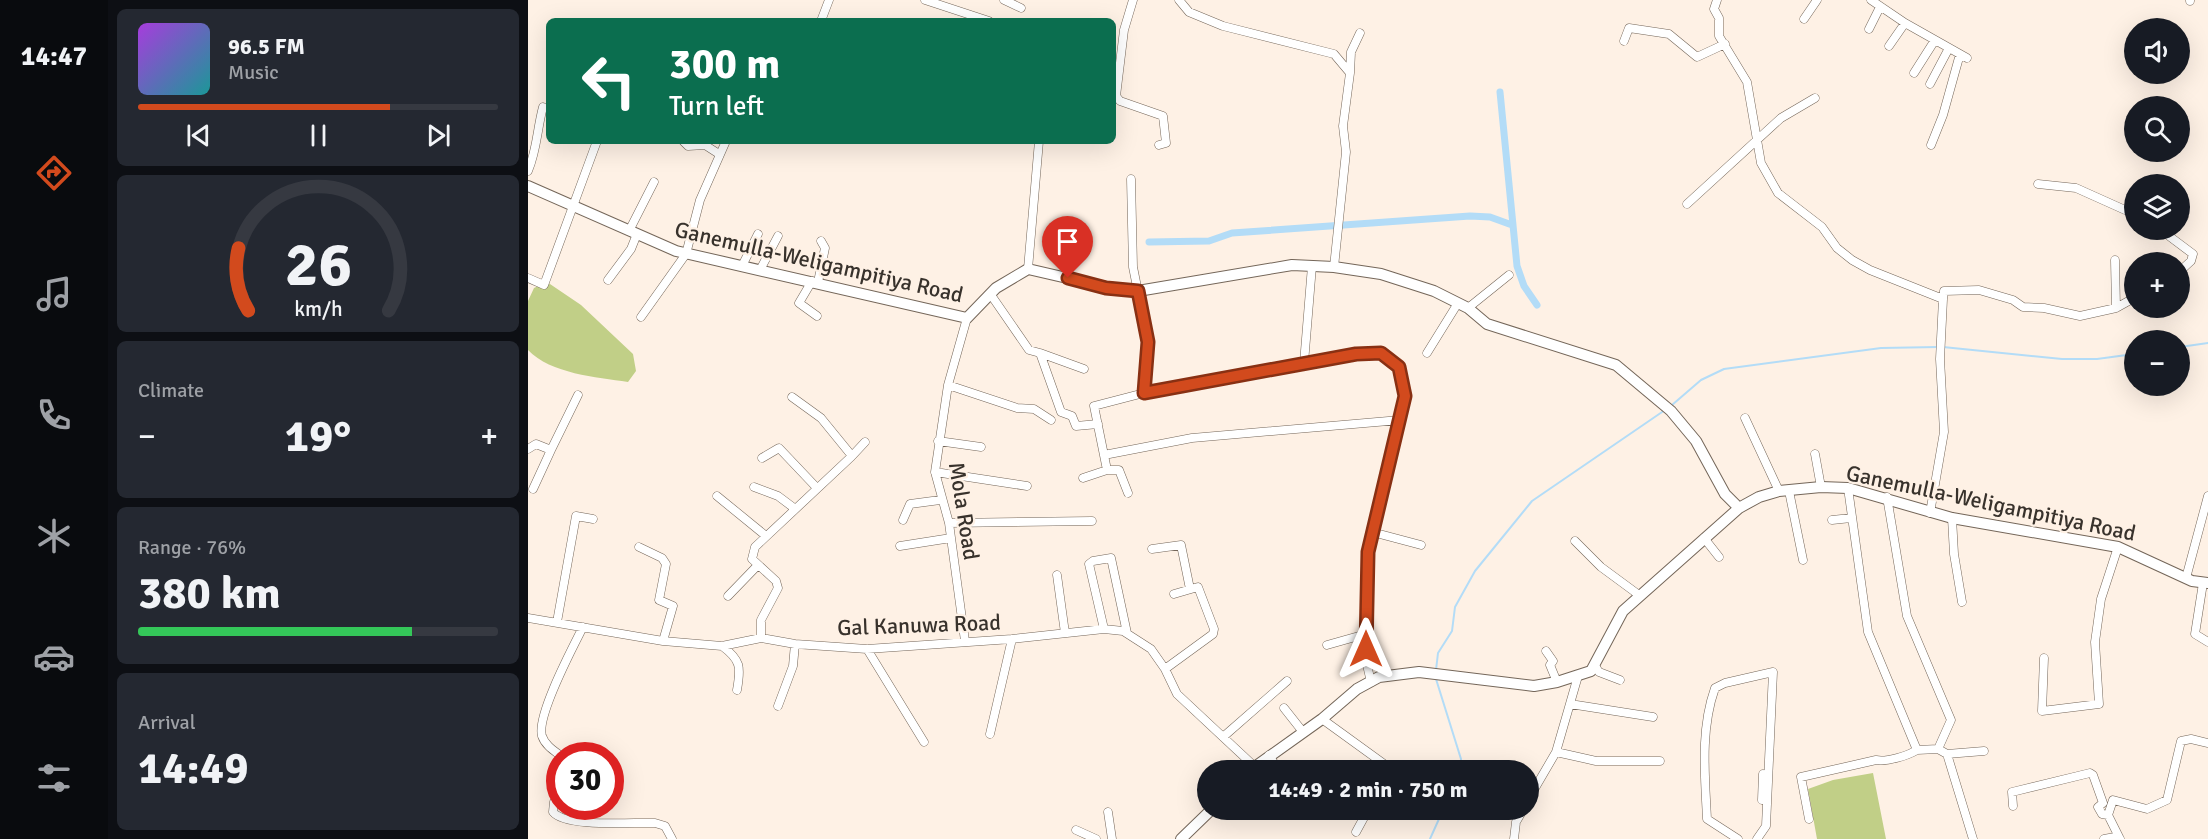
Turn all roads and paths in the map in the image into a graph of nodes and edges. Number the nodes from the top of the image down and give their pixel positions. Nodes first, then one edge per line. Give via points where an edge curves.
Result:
1 (829, 0) edge
2 (926, 0) edge
3 (1004, 0) edge
4 (1133, 0) edge
5 (1179, 0) edge
6 (1717, 0) edge
7 (1817, 0) edge
8 (1871, 0) edge
9 (1880, 7) junction
10 (1021, 8) dead end
11 (822, 18) edge
12 (974, 18) edge
13 (1804, 18) dead end
14 (1905, 23) junction
15 (1869, 29) dead end
16 (1360, 33) dead end
17 (1935, 40) junction
18 (1624, 41) dead end
19 (1725, 44) junction
20 (1889, 46) dead end
21 (1949, 48) junction
22 (1350, 73) junction
23 (1914, 73) dead end
24 (1930, 84) dead end
25 (1815, 98) dead end
26 (543, 107) dead end
27 (1756, 140) junction
28 (596, 144) edge
29 (686, 144) edge
30 (724, 144) edge
31 (1039, 144) edge
32 (1159, 145) dead end
33 (1931, 145) dead end
34 (719, 154) junction
35 (584, 164) dead end
36 (528, 171) edge
37 (1131, 179) dead end
38 (654, 183) dead end
39 (2038, 184) dead end
40 (528, 186) edge
41 (1687, 204) dead end
42 (573, 205) junction
43 (2124, 210) edge
44 (633, 232) junction
45 (758, 234) dead end
46 (778, 236) dead end
47 (2175, 240) edge
48 (821, 241) dead end
49 (686, 254) junction
50 (2115, 260) dead end
51 (2190, 262) edge
52 (742, 266) junction
53 (1312, 266) junction
54 (1334, 267) junction
55 (1028, 269) junction
56 (760, 270) junction
57 (1509, 275) dead end
58 (528, 278) edge
59 (608, 280) dead end
60 (815, 281) junction
61 (1138, 291) junction
62 (991, 295) junction
63 (1943, 299) junction
64 (2124, 304) edge
65 (1463, 306) junction
66 (2116, 308) junction
67 (818, 316) dead end
68 (642, 317) dead end
69 (967, 318) junction
70 (1040, 353) junction
71 (1427, 353) dead end
72 (1304, 363) junction
73 (1084, 369) dead end
74 (948, 385) junction
75 (1144, 393) junction
76 (578, 395) dead end
77 (792, 397) dead end
78 (1745, 418) dead end
79 (1051, 420) dead end
80 (1400, 420) junction
81 (1098, 424) junction
82 (938, 441) junction
83 (865, 442) dead end
84 (981, 447) dead end
85 (528, 449) edge
86 (551, 450) junction
87 (1815, 454) dead end
88 (1104, 455) junction
89 (852, 456) junction
90 (762, 458) dead end
91 (1107, 470) junction
92 (935, 472) junction
93 (1083, 477) dead end
94 (1027, 486) dead end
95 (754, 487) dead end
96 (816, 487) junction
97 (1821, 487) junction
98 (1848, 488) junction
99 (533, 489) dead end
100 (1784, 491) junction
101 (1128, 493) dead end
102 (717, 496) dead end
103 (2208, 496) edge
104 (1887, 497) junction
105 (940, 500) junction
106 (794, 508) junction
107 (1739, 508) junction
108 (1930, 513) junction
109 (1851, 518) junction
110 (1952, 518) junction
111 (593, 519) dead end
112 (903, 520) dead end
113 (1832, 520) dead end
114 (1092, 521) dead end
115 (949, 523) junction
116 (1372, 532) junction
117 (766, 536) junction
118 (951, 538) junction
119 (1704, 538) junction
120 (1575, 541) dead end
121 (1421, 545) dead end
122 (900, 546) dead end
123 (639, 547) dead end
124 (2118, 547) junction
125 (1152, 549) dead end
126 (1719, 557) dead end
127 (1803, 560) dead end
128 (758, 565) junction
129 (1057, 575) dead end
130 (2186, 578) junction
131 (2206, 583) edge
132 (1190, 589) junction
133 (1174, 594) dead end
134 (1639, 595) junction
135 (728, 596) dead end
136 (1962, 602) dead end
137 (528, 618) edge
138 (557, 622) junction
139 (583, 627) junction
140 (1104, 629) junction
141 (1065, 633) junction
142 (1127, 633) junction
143 (1366, 634) junction
144 (761, 638) junction
145 (1012, 639) junction
146 (663, 641) junction
147 (965, 641) junction
148 (2208, 642) edge
149 (795, 644) junction
150 (1327, 645) dead end
151 (722, 646) junction
152 (867, 649) junction
153 (1546, 651) dead end
154 (2044, 658) dead end
155 (1595, 666) junction
156 (1164, 669) junction
157 (1578, 676) junction
158 (1620, 680) dead end
159 (1287, 681) dead end
160 (1371, 682) junction
161 (1557, 682) junction
162 (737, 690) dead end
163 (1570, 704) junction
164 (778, 706) dead end
165 (1284, 708) dead end
166 (1653, 717) dead end
167 (1322, 719) junction
168 (1303, 732) junction
169 (990, 734) dead end
170 (1223, 737) junction
171 (924, 742) dead end
172 (2208, 743) edge
173 (546, 744) edge
174 (1938, 749) junction
175 (1917, 750) junction
176 (1984, 751) dead end
177 (1556, 752) junction
178 (1947, 754) junction
179 (1269, 755) junction
180 (1243, 760) edge
181 (1263, 760) edge
182 (1272, 760) edge
183 (1379, 760) edge
184 (1660, 761) dead end
185 (1768, 776) junction
186 (1539, 781) edge
187 (1762, 800) dead end
188 (2013, 806) dead end
189 (1108, 812) dead end
190 (2108, 815) junction
191 (1809, 819) dead end
192 (572, 820) edge
193 (1201, 820) edge
194 (1363, 820) edge
195 (1517, 820) edge
196 (1076, 831) dead end
197 (1356, 832) dead end
198 (672, 839) edge
199 (1096, 839) edge
200 (1112, 839) edge
201 (1181, 839) edge
202 (1514, 839) edge
203 (1738, 839) edge
204 (1757, 839) edge
205 (1973, 839) edge
206 (2104, 839) edge
207 (2120, 839) edge

1 - 11 street
2 - 12 street
3 - 10 street
4 - 32 street via 1124,30 1116,96 1120,101 1163,116 1166,143
5 - 22 street via 1189,12 1223,26 1334,54
6 - 19 street via 1714,9 1719,18 1719,36
7 - 13 street
8 - 9 street
9 - 14 street
9 - 15 street
14 - 17 street
14 - 20 street
16 - 22 street via 1351,52
17 - 21 street
17 - 23 street
18 - 19 street via 1629,28 1669,34 1697,57
19 - 27 street via 1748,82
21 - 24 street
21 - 33 street via 1964,56
22 - 54 street
25 - 27 street via 1781,118
26 - 36 street via 535,135 536,153
27 - 41 street
27 - 63 street via 1761,163 1778,193 1822,227 1837,248 1870,270
28 - 42 street
29 - 34 street via 705,145
30 - 34 street
31 - 55 street
34 - 49 street via 700,200
35 - 42 street
37 - 61 street via 1133,267
38 - 44 street
39 - 43 street via 2076,188
40 - 42 street, Ganemulla-Weligampitiya Road
42 - 44 street, Ganemulla-Weligampitiya Road
42 - 58 street via 544,285
44 - 49 street, Ganemulla-Weligampitiya Road
44 - 59 street via 631,249
45 - 52 street
46 - 56 street
47 - 51 street via 2193,254
48 - 60 street via 825,248
49 - 52 street, Ganemulla-Weligampitiya Road
49 - 68 street
50 - 66 street
52 - 56 street, Ganemulla-Weligampitiya Road
53 - 54 street
53 - 61 street via 1292,265
53 - 72 street
54 - 65 street via 1381,274 1434,291
55 - 61 street via 1106,288
55 - 62 street, Ganemulla-Weligampitiya Road
56 - 60 street, Ganemulla-Weligampitiya Road
57 - 65 street
60 - 67 street via 799,303
60 - 69 street, Ganemulla-Weligampitiya Road
61 - 75 street via 1148,342
62 - 69 street, Ganemulla-Weligampitiya Road
62 - 70 street via 1029,350
63 - 66 street via 1944,291 1979,291 2013,300 2023,307 2080,316
63 - 108 street via 1940,359 1944,432
64 - 66 street
65 - 71 street
65 - 107 street via 1487,324 1616,365 1671,411 1696,441 1725,494
69 - 74 street, Mola Road
70 - 73 street
70 - 81 street via 1061,412 1072,416 1076,426
72 - 75 street
72 - 80 street via 1381,353 1399,367 1403,379 1405,396
74 - 79 street via 1017,408 1034,409
74 - 82 street, Mola Road
75 - 81 street via 1098,403 1094,406
76 - 86 street
77 - 89 street via 821,418
78 - 100 street
80 - 88 street via 1192,438
80 - 116 street
81 - 88 street
82 - 84 street
82 - 92 street, Mola Road
83 - 89 street
85 - 86 street via 536,444
86 - 99 street
87 - 97 street
88 - 91 street
89 - 96 street
90 - 96 street via 779,448
91 - 93 street
91 - 101 street via 1119,470
92 - 94 street
92 - 105 street, Mola Road
95 - 106 street via 778,496
96 - 106 street
97 - 98 street, Ganemulla-Weligampitiya Road
97 - 100 street, Ganemulla-Weligampitiya Road
98 - 104 street, Ganemulla-Weligampitiya Road
98 - 109 street
100 - 107 street, Ganemulla-Weligampitiya Road via 1759,497
100 - 127 street
102 - 117 street
103 - 130 street
104 - 108 street, Ganemulla-Weligampitiya Road
104 - 174 street via 1907,616 1951,720
105 - 112 street via 910,504
105 - 115 street, Mola Road
106 - 117 street
107 - 119 street, Ganemulla-Weligampitiya Road
108 - 110 street, Ganemulla-Weligampitiya Road
109 - 113 street
109 - 175 street via 1868,632
110 - 124 street, Ganemulla-Weligampitiya Road
110 - 136 street
111 - 138 street via 576,516
114 - 115 street
115 - 118 street, Mola Road
116 - 121 street
116 - 143 street
117 - 128 street via 752,554
118 - 122 street
118 - 147 street, Mola Road
119 - 126 street
119 - 134 street, Ganemulla-Weligampitiya Road
120 - 134 street via 1601,567
123 - 146 street via 666,564 659,600 673,606
124 - 130 street, Ganemulla-Weligampitiya Road
124 - 154 street via 2101,599 2095,642 2099,704 2042,711
125 - 132 street via 1181,545
128 - 135 street
128 - 144 street via 776,581 778,588 764,614
129 - 141 street
130 - 131 street, Ganemulla-Weligampitiya Road
131 - 148 street via 2195,634
132 - 133 street
132 - 156 street via 1198,587 1214,634
134 - 155 street, Ganemulla-Weligampitiya Road via 1623,611
137 - 138 street, Gal Kanuwa Road
138 - 139 street, Gal Kanuwa Road
139 - 146 street, Gal Kanuwa Road
139 - 173 street via 553,690 541,733
140 - 141 street, Gal Kanuwa Road
140 - 142 street, Gal Kanuwa Road
140 - 142 street via 1089,564 1111,558
141 - 145 street, Gal Kanuwa Road
142 - 156 street, Gal Kanuwa Road via 1151,649
143 - 150 street
143 - 160 street
144 - 149 street, Gal Kanuwa Road
144 - 151 street, Gal Kanuwa Road
145 - 147 street, Gal Kanuwa Road
145 - 169 street
146 - 151 street, Gal Kanuwa Road
147 - 152 street, Gal Kanuwa Road
149 - 152 street, Gal Kanuwa Road
149 - 164 street via 793,666
151 - 162 street via 734,655 741,669
152 - 171 street
153 - 161 street via 1553,661 1550,665
155 - 157 street
155 - 158 street via 1599,672
156 - 170 street, Gal Kanuwa Road via 1177,694
157 - 161 street
157 - 163 street
159 - 170 street
160 - 161 street via 1379,677 1419,672 1534,686
160 - 167 street
163 - 166 street
163 - 177 street
165 - 168 street
167 - 168 street
167 - 183 street
168 - 179 street
170 - 180 street, Gal Kanuwa Road
172 - 190 street via 2181,741 2168,800 2147,809 2112,800
174 - 175 street
174 - 178 street
175 - 191 street via 1883,761 1801,777
176 - 178 street
177 - 184 street via 1596,760
177 - 186 street
178 - 205 street
179 - 181 street
179 - 182 street
185 - 187 street via 1763,774
185 - 203 street via 1773,672 1715,688 1709,704 1704,759 1707,819
185 - 204 street via 1766,826
188 - 190 street via 2012,792 2090,773 2103,803 2098,807
189 - 200 street
190 - 207 street
192 - 198 street via 655,823 665,826
193 - 201 street
194 - 197 street
195 - 202 street
196 - 199 street
206 - 207 street

